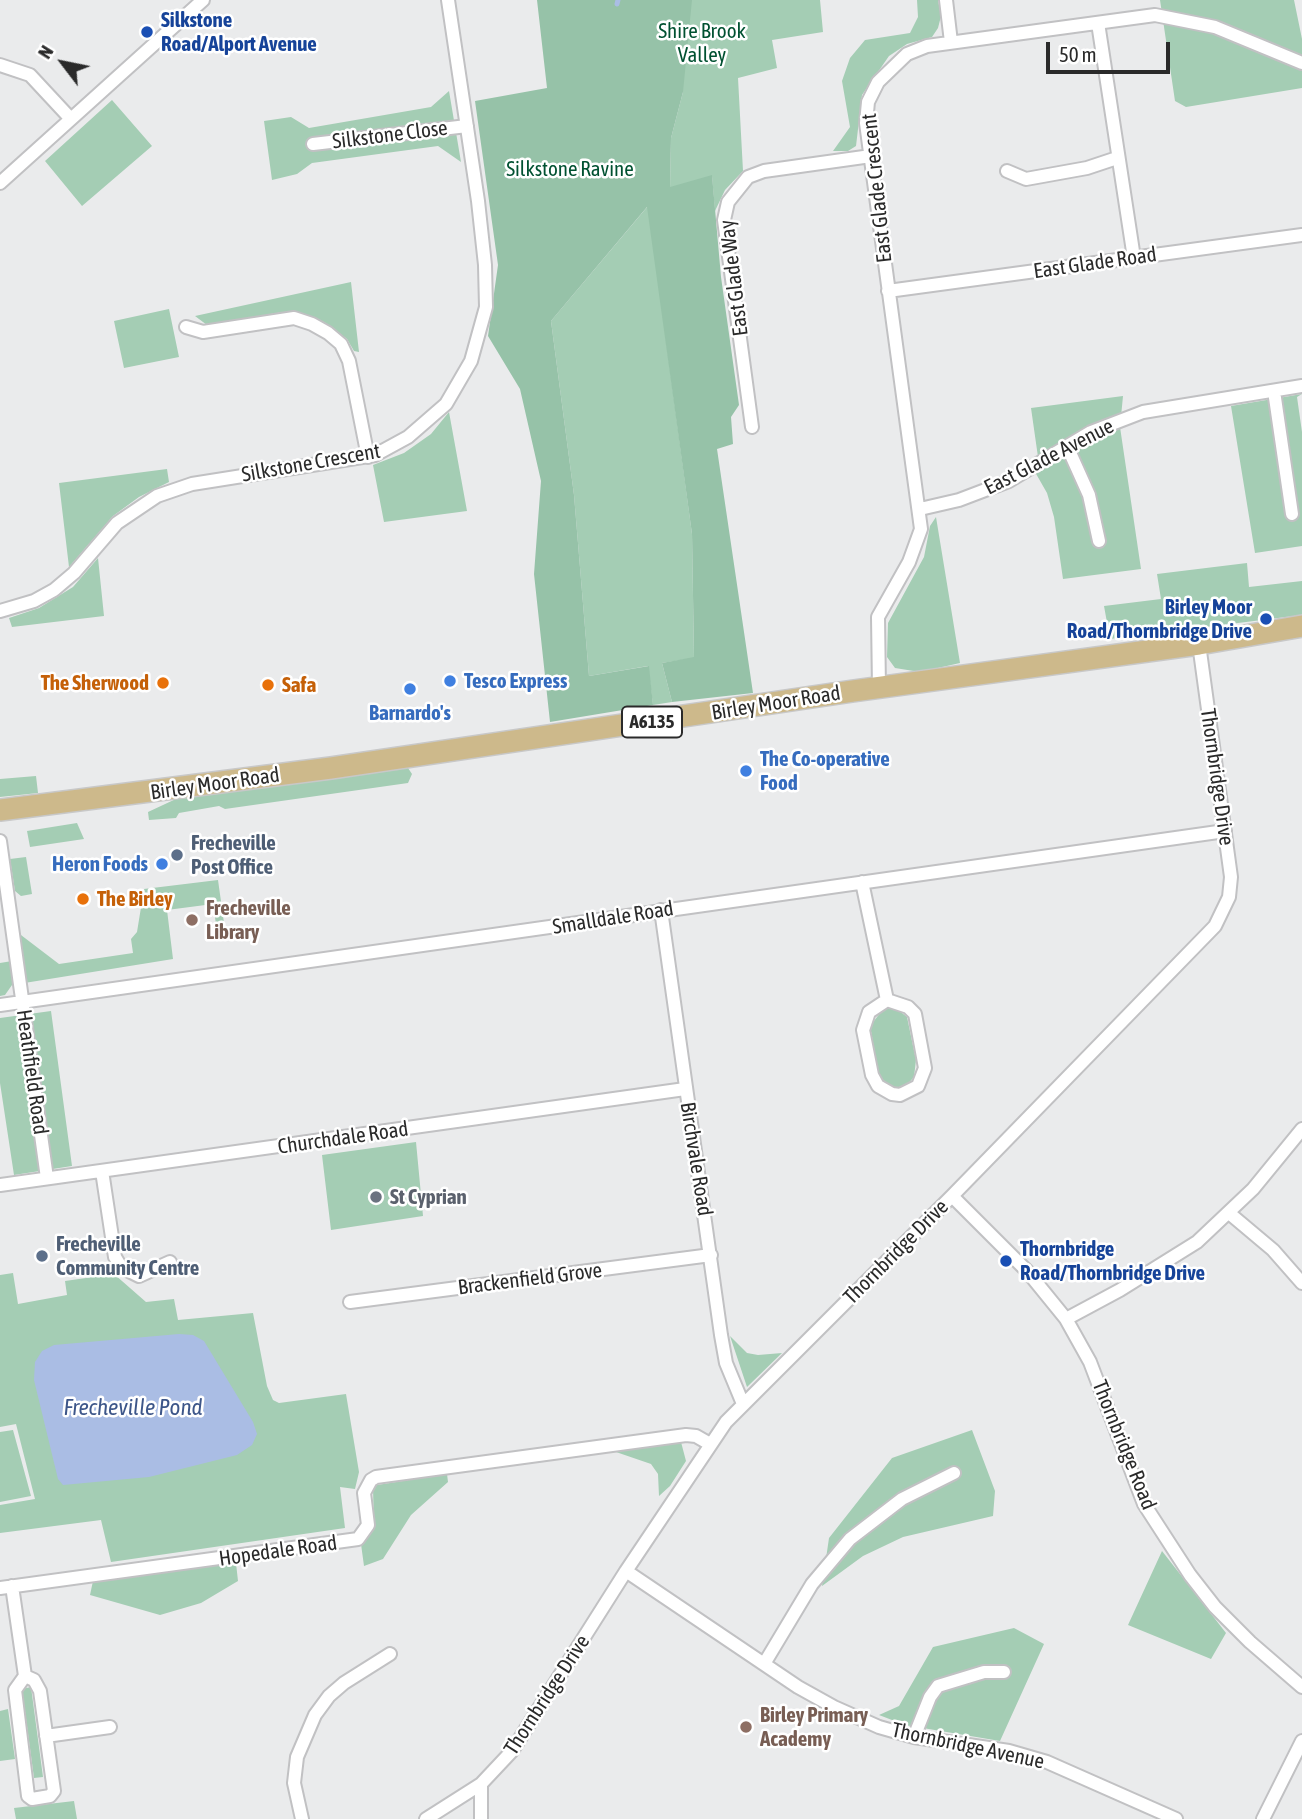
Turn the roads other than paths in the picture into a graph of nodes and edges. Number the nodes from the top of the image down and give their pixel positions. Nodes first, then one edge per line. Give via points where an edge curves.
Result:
1 (203, 0) edge
2 (448, 0) edge
3 (946, 0) edge
4 (1098, 23) junction
5 (950, 43) junction
6 (1302, 63) edge
7 (0, 65) edge
8 (70, 118) junction
9 (467, 126) junction
10 (313, 144) dead end
11 (871, 156) junction
12 (1117, 158) junction
13 (1007, 171) dead end
14 (0, 183) edge
15 (1302, 235) edge
16 (1134, 258) junction
17 (888, 291) junction
18 (186, 327) dead end
19 (1302, 386) edge
20 (1275, 391) junction
21 (752, 427) dead end
22 (1067, 446) junction
23 (368, 457) junction
24 (920, 509) junction
25 (1292, 514) dead end
26 (1099, 541) dead end
27 (0, 611) edge
28 (1302, 626) edge
29 (1199, 644) junction
30 (879, 688) junction
31 (0, 810) edge
32 (1225, 831) junction
33 (0, 841) edge
34 (862, 882) junction
35 (661, 910) junction
36 (887, 1000) junction
37 (22, 1002) junction
38 (0, 1005) edge
39 (685, 1089) junction
40 (1302, 1129) edge
41 (102, 1171) junction
42 (47, 1178) junction
43 (0, 1185) edge
44 (952, 1196) junction
45 (1229, 1213) junction
46 (711, 1255) junction
47 (170, 1262) dead end
48 (1302, 1283) edge
49 (350, 1302) dead end
50 (1066, 1319) junction
51 (743, 1404) junction
52 (710, 1444) junction
53 (954, 1473) dead end
54 (626, 1570) junction
55 (6, 1587) edge
56 (390, 1654) dead end
57 (764, 1664) junction
58 (1004, 1672) dead end
59 (25, 1676) junction
60 (1302, 1687) edge
61 (110, 1727) dead end
62 (46, 1736) junction
63 (914, 1737) junction
64 (1302, 1741) edge
65 (481, 1784) junction
66 (302, 1819) edge
67 (426, 1819) edge
68 (481, 1819) edge
69 (1176, 1819) edge
70 (1263, 1819) edge

1 - 8 street
2 - 9 street, Silkstone Crescent
3 - 5 street
4 - 5 street, East Glade Crescent
4 - 6 street, East Glade Crescent via 1155,15 1185,19
4 - 12 street
5 - 11 street, East Glade Crescent via 907,54 878,82 868,102
7 - 8 street via 30,75
8 - 14 street
9 - 10 street, Silkstone Close
9 - 23 street, Silkstone Crescent via 485,265 486,307 480,335 446,404 408,438
11 - 17 street, East Glade Crescent
11 - 21 street, East Glade Way via 764,171 748,177 728,202 724,220
12 - 13 street via 1026,179
12 - 16 street
15 - 16 street, East Glade Road
16 - 17 street, East Glade Road
17 - 24 street, East Glade Crescent
18 - 23 street via 203,332 294,318 328,333 341,344 349,361
19 - 20 street, East Glade Avenue
20 - 22 street, East Glade Avenue via 1143,412
20 - 25 street
22 - 24 street, East Glade Avenue via 1009,481
22 - 26 street via 1089,495
23 - 27 street, Silkstone Crescent via 192,484 157,496 117,523 54,590
24 - 30 street, East Glade Crescent via 917,545 878,617
28 - 29 main road, Birley Moor Road / A6135
29 - 30 main road, Birley Moor Road / A6135
29 - 32 street, Thornbridge Drive
30 - 31 main road, Birley Moor Road / A6135 via 318,770
32 - 34 street, Smalldale Road
32 - 44 street, Thornbridge Drive via 1229,897 1215,926
33 - 37 street, Heathfield Road
34 - 35 street, Smalldale Road
34 - 36 street
35 - 37 street, Smalldale Road
35 - 39 street, Birchvale Road
36 - 36 street via 869,1012 863,1030 878,1086 900,1095 918,1086 925,1068 915,1014
37 - 38 street, Smalldale Road
37 - 42 street, Heathfield Road
39 - 41 street, Churchdale Road
39 - 46 street, Birchvale Road
40 - 45 street
41 - 42 street, Churchdale Road
41 - 47 street via 115,1257 121,1267 139,1276
42 - 43 street, Churchdale Road
44 - 50 street, Thornbridge Road
44 - 51 street, Thornbridge Drive
45 - 48 street via 1273,1250
45 - 50 street via 1156,1269
46 - 49 street, Brackenfield Grove
46 - 51 street, Birchvale Road via 726,1363
50 - 60 street, Thornbridge Road via 1090,1362 1144,1504 1215,1607
51 - 52 street, Thornbridge Drive
52 - 54 street, Thornbridge Drive
52 - 55 street, Hopedale Road via 686,1435 376,1477 364,1493 368,1525 358,1539
53 - 57 street via 902,1499 850,1539 811,1584
54 - 57 street, Thornbridge Avenue
54 - 65 street, Thornbridge Drive via 512,1751
55 - 59 street
56 - 66 street via 344,1683 315,1715 297,1757 294,1783
57 - 63 street, Thornbridge Avenue via 834,1707
58 - 63 street via 984,1672 938,1686
59 - 62 street via 34,1680 40,1691
59 - 62 street via 15,1690 32,1799 54,1791
61 - 62 street
63 - 69 street, Thornbridge Avenue via 1009,1751 1047,1762
64 - 70 street
65 - 67 street, Thornbridge Drive
65 - 68 street

